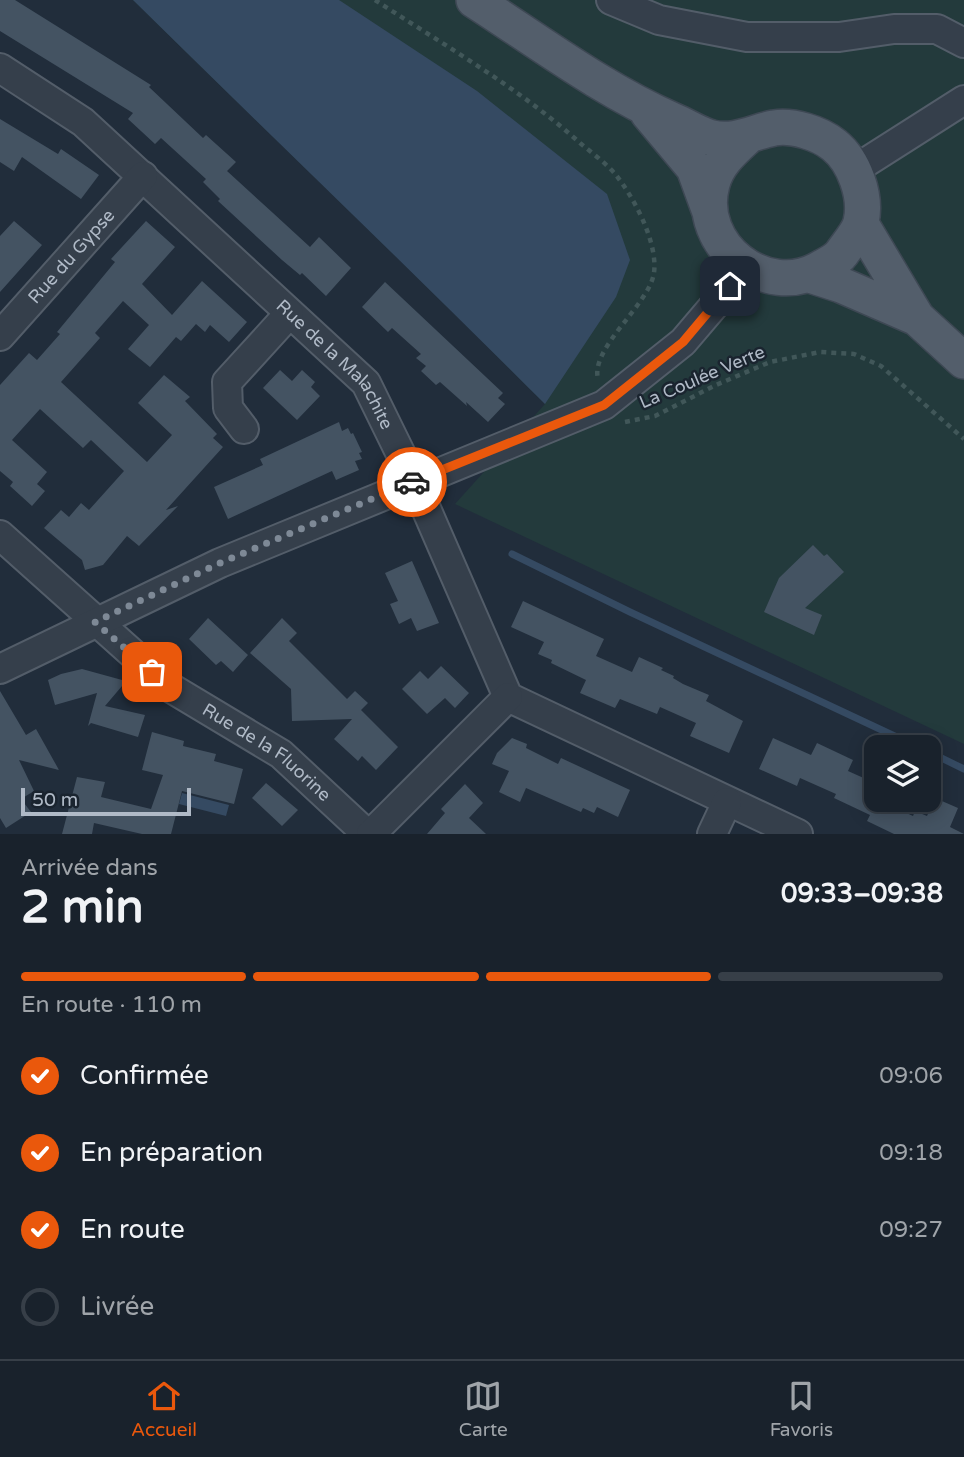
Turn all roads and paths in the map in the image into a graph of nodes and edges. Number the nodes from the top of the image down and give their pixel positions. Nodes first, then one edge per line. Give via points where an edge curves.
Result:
1 (375, 0) edge
2 (474, 0) edge
3 (611, 0) edge
4 (964, 43) edge
5 (0, 68) edge
6 (964, 100) edge
7 (643, 107) junction
8 (746, 138) junction
9 (854, 170) junction
10 (143, 176) junction
11 (710, 214) junction
12 (862, 224) junction
13 (746, 268) junction
14 (810, 275) junction
15 (289, 314) junction
16 (917, 318) junction
17 (0, 336) edge
18 (964, 361) edge
19 (604, 405) junction
20 (244, 429) dead end
21 (964, 439) edge
22 (414, 481) junction
23 (0, 535) edge
24 (95, 622) junction
25 (0, 669) edge
26 (508, 697) junction
27 (727, 802) junction
28 (369, 834) edge
29 (712, 834) edge
30 (798, 834) edge

1 - 19 path via 563,127 615,174 639,209 654,273 604,350 596,373
2 - 7 main road
3 - 4 street via 659,20 747,37 839,37 937,29
5 - 10 street, Rue de la Malachite via 83,122
6 - 9 street
7 - 8 main road via 713,138
7 - 11 main road via 694,168
8 - 9 main road via 776,128 807,130 835,145
8 - 11 main road via 724,158 712,184
9 - 12 main road via 862,200
10 - 15 street, Rue de la Malachite
10 - 17 street, Rue du Gypse
11 - 13 main road via 722,245
12 - 14 main road via 838,258
12 - 16 main road
13 - 14 main road via 777,278
13 - 19 street via 683,342
14 - 16 main road
15 - 20 street via 227,382 228,408
15 - 22 street, Rue de la Malachite via 366,383
16 - 18 main road
19 - 21 path, La Coulée Verte via 622,422 655,416 770,362 820,352 854,354 881,366
19 - 22 street
22 - 24 street
22 - 26 street, Rue de la Malachite
23 - 24 street
24 - 25 street
24 - 28 street, Rue de la Fluorine via 171,688 281,754
26 - 27 street
26 - 28 street
27 - 29 street
27 - 30 street

